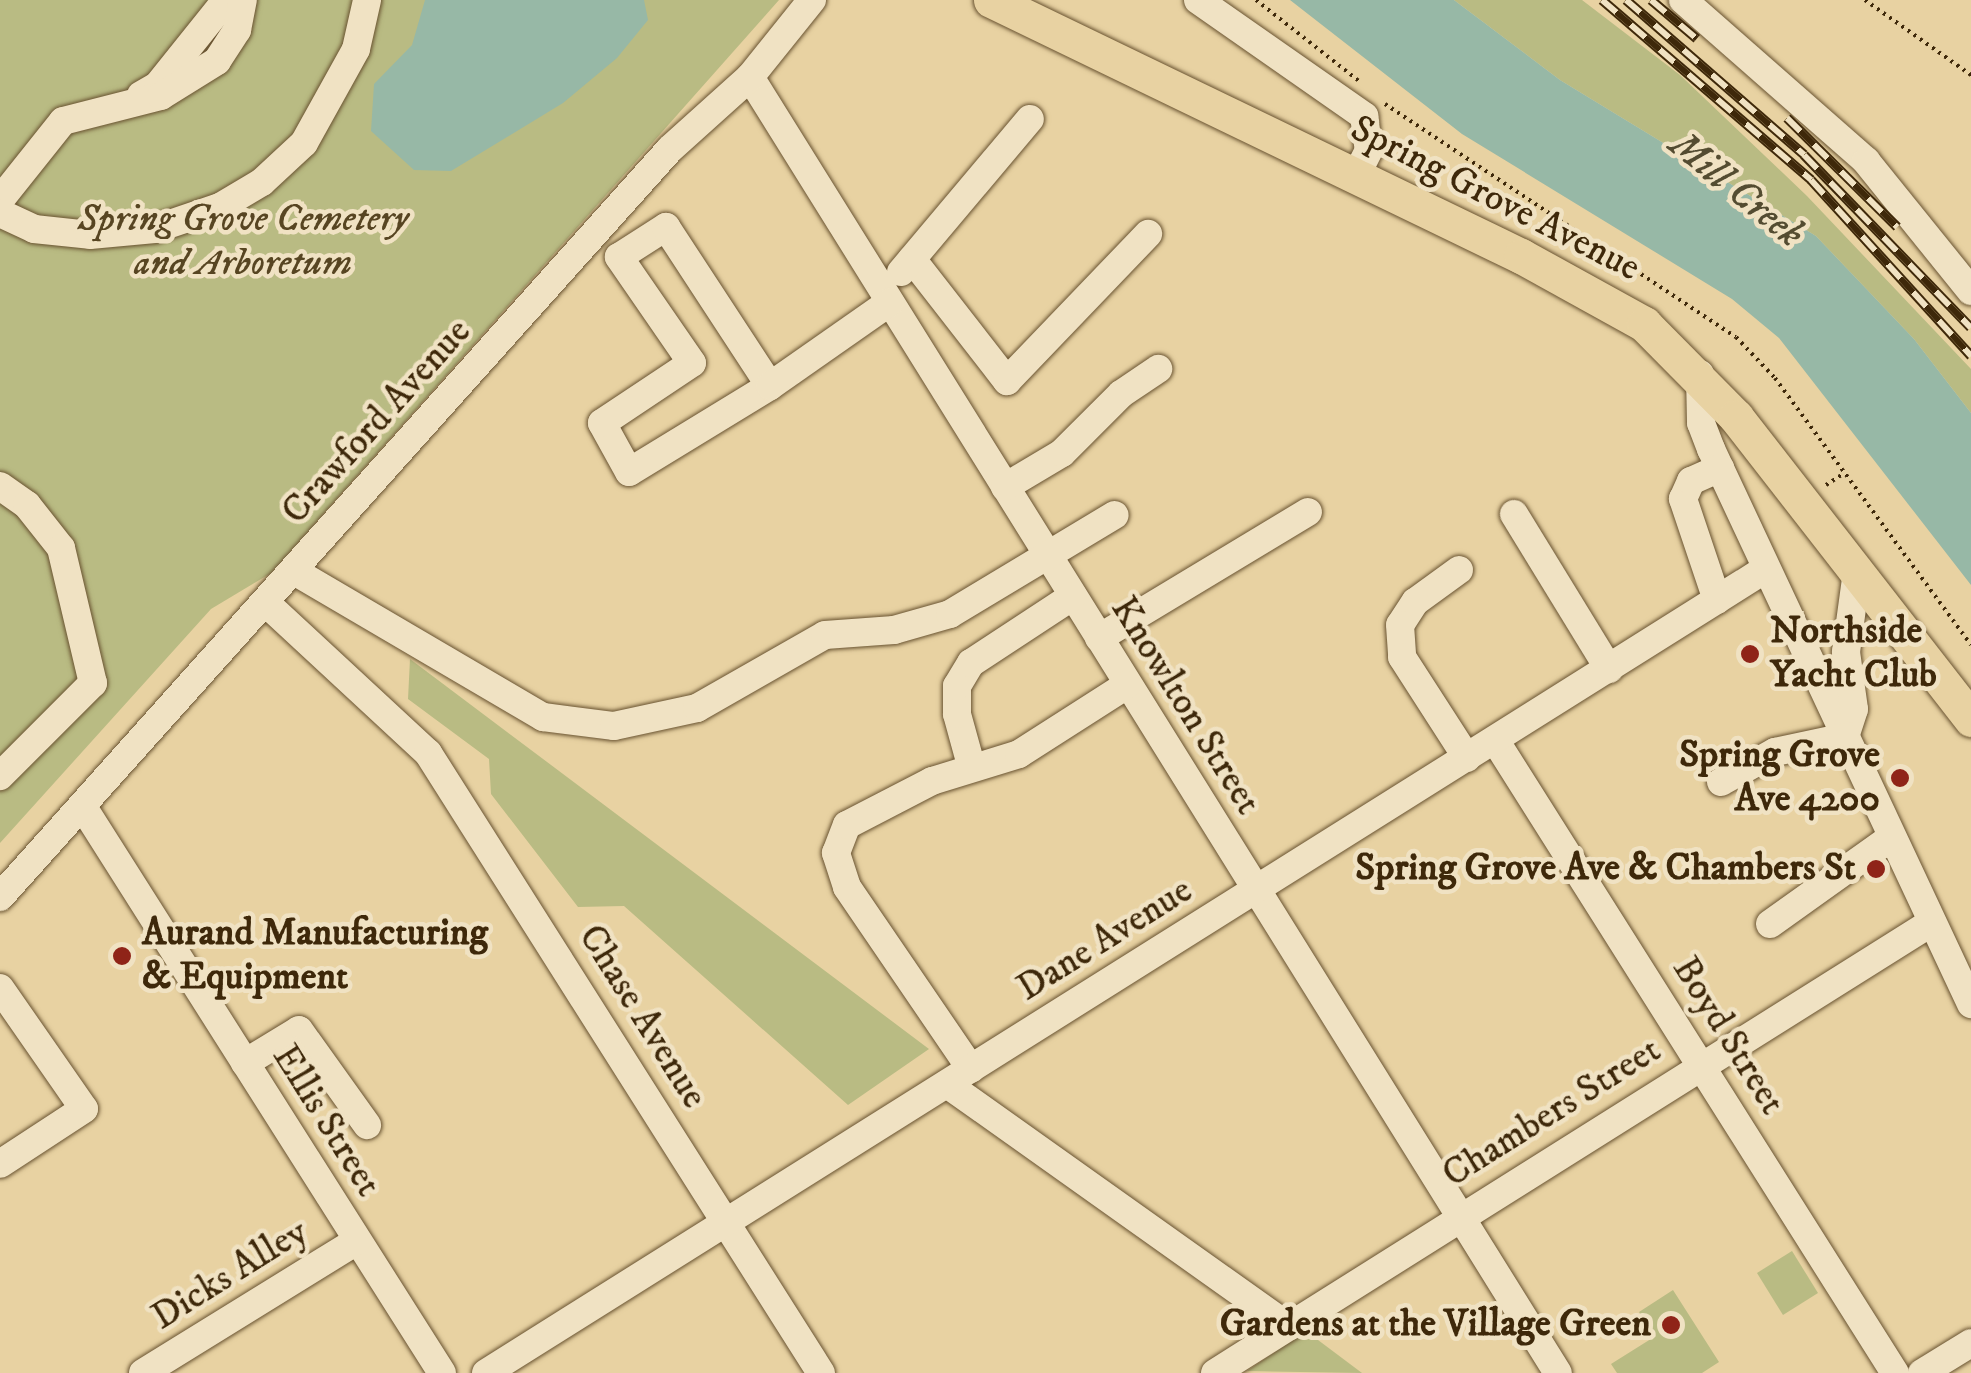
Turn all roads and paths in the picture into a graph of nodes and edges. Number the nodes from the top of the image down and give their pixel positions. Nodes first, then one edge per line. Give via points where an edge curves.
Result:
1 (226, 0) edge
2 (243, 0) edge
3 (367, 0) edge
4 (812, 0) edge
5 (991, 0) edge
6 (1198, 0) edge
7 (1683, 0) edge
8 (1864, 0) edge
9 (1031, 8) edge
10 (1971, 76) edge
11 (750, 77) junction
12 (123, 106) junction
13 (1030, 119) dead end
14 (1356, 176) junction
15 (0, 200) edge
16 (0, 213) edge
17 (1148, 234) dead end
18 (912, 259) junction
19 (1971, 291) edge
20 (887, 297) junction
21 (1158, 369) dead end
22 (1700, 374) junction
23 (770, 386) junction
24 (1720, 468) junction
25 (0, 486) edge
26 (1006, 488) junction
27 (1308, 512) dead end
28 (1514, 514) dead end
29 (1116, 515) dead end
30 (1048, 556) junction
31 (1459, 570) dead end
32 (1764, 570) junction
33 (294, 571) junction
34 (1857, 572) junction
35 (1073, 596) junction
36 (1717, 600) junction
37 (266, 602) junction
38 (1098, 638) junction
39 (1609, 670) junction
40 (1127, 685) junction
41 (1971, 719) edge
42 (1845, 737) junction
43 (1494, 740) junction
44 (1467, 758) junction
45 (971, 765) junction
46 (0, 776) edge
47 (1721, 782) dead end
48 (83, 807) junction
49 (1892, 837) junction
50 (1255, 889) junction
51 (0, 896) edge
52 (1932, 922) junction
53 (1770, 924) dead end
54 (0, 988) edge
55 (1971, 1004) edge
56 (244, 1063) junction
57 (1702, 1064) junction
58 (959, 1077) junction
59 (367, 1125) dead end
60 (0, 1164) edge
61 (1458, 1215) junction
62 (727, 1223) junction
63 (357, 1241) junction
64 (1288, 1326) junction
65 (1971, 1343) edge
66 (143, 1373) edge
67 (442, 1373) edge
68 (486, 1373) edge
69 (821, 1373) edge
70 (1215, 1373) edge
71 (1558, 1373) edge
72 (1895, 1373) edge
73 (1922, 1373) edge

1 - 12 street via 158,85
2 - 12 street via 237,30 217,61 188,84
3 - 16 street via 356,49 304,143 262,182 220,208 155,229 90,236 34,229
4 - 11 street, Crawford Avenue
5 - 9 main road, Spring Grove Avenue
6 - 14 street via 1364,116 1369,150
7 - 19 street via 1866,161
8 - 10 path
9 - 14 main road, Spring Grove Avenue
11 - 20 street, Knowlton Street
11 - 33 street, Crawford Avenue via 670,148
12 - 15 street via 63,121
13 - 18 street
14 - 22 main road, Spring Grove Avenue via 1597,294 1644,324
17 - 18 street via 1007,380
18 - 20 street
20 - 23 street
20 - 26 street, Knowlton Street
21 - 26 street via 1120,394 1062,453
22 - 24 street via 1700,423
22 - 34 main road, Spring Grove Avenue
23 - 23 street via 666,228 620,257 692,363 602,423 629,472
24 - 32 street
24 - 36 street via 1691,481 1683,499
25 - 46 street via 28,504 61,548 92,683
26 - 30 street, Knowlton Street
27 - 38 street
28 - 39 street
29 - 30 street
30 - 33 street via 950,614 894,630 825,635 697,708 614,726 543,716
30 - 35 street, Knowlton Street
31 - 44 street via 1415,602 1400,626 1402,656
32 - 36 street, Dane Avenue
32 - 42 street
33 - 37 street, Crawford Avenue
34 - 41 main road, Spring Grove Avenue
34 - 42 street via 1846,652 1854,709
35 - 38 street, Knowlton Street
35 - 45 street via 971,663 957,686
36 - 39 street, Dane Avenue
37 - 48 street, Crawford Avenue
37 - 62 street, Chase Avenue via 428,753
38 - 40 street, Knowlton Street
39 - 43 street, Dane Avenue
40 - 45 street via 1019,754
40 - 50 street, Knowlton Street
42 - 47 street via 1775,752
42 - 49 street
43 - 44 street, Dane Avenue
43 - 57 street, Boyd Street
44 - 50 street, Dane Avenue
45 - 58 street via 847,825 836,853 846,888
48 - 51 street, Crawford Avenue
48 - 56 street, Ellis Street
49 - 52 street
49 - 53 street
50 - 58 street, Dane Avenue
50 - 61 street, Knowlton Street
52 - 55 street
52 - 57 street, Chambers Street
54 - 60 street via 84,1109
56 - 59 street via 299,1030
56 - 63 street, Ellis Street
57 - 61 street, Chambers Street
57 - 72 street, Boyd Street
58 - 62 street, Dane Avenue
58 - 64 street
61 - 64 street, Chambers Street
61 - 71 street, Knowlton Street
62 - 68 street, Dane Avenue
62 - 69 street, Chase Avenue
63 - 66 street, Dicks Alley
63 - 67 street, Ellis Street
64 - 70 street, Chambers Street
65 - 73 street

